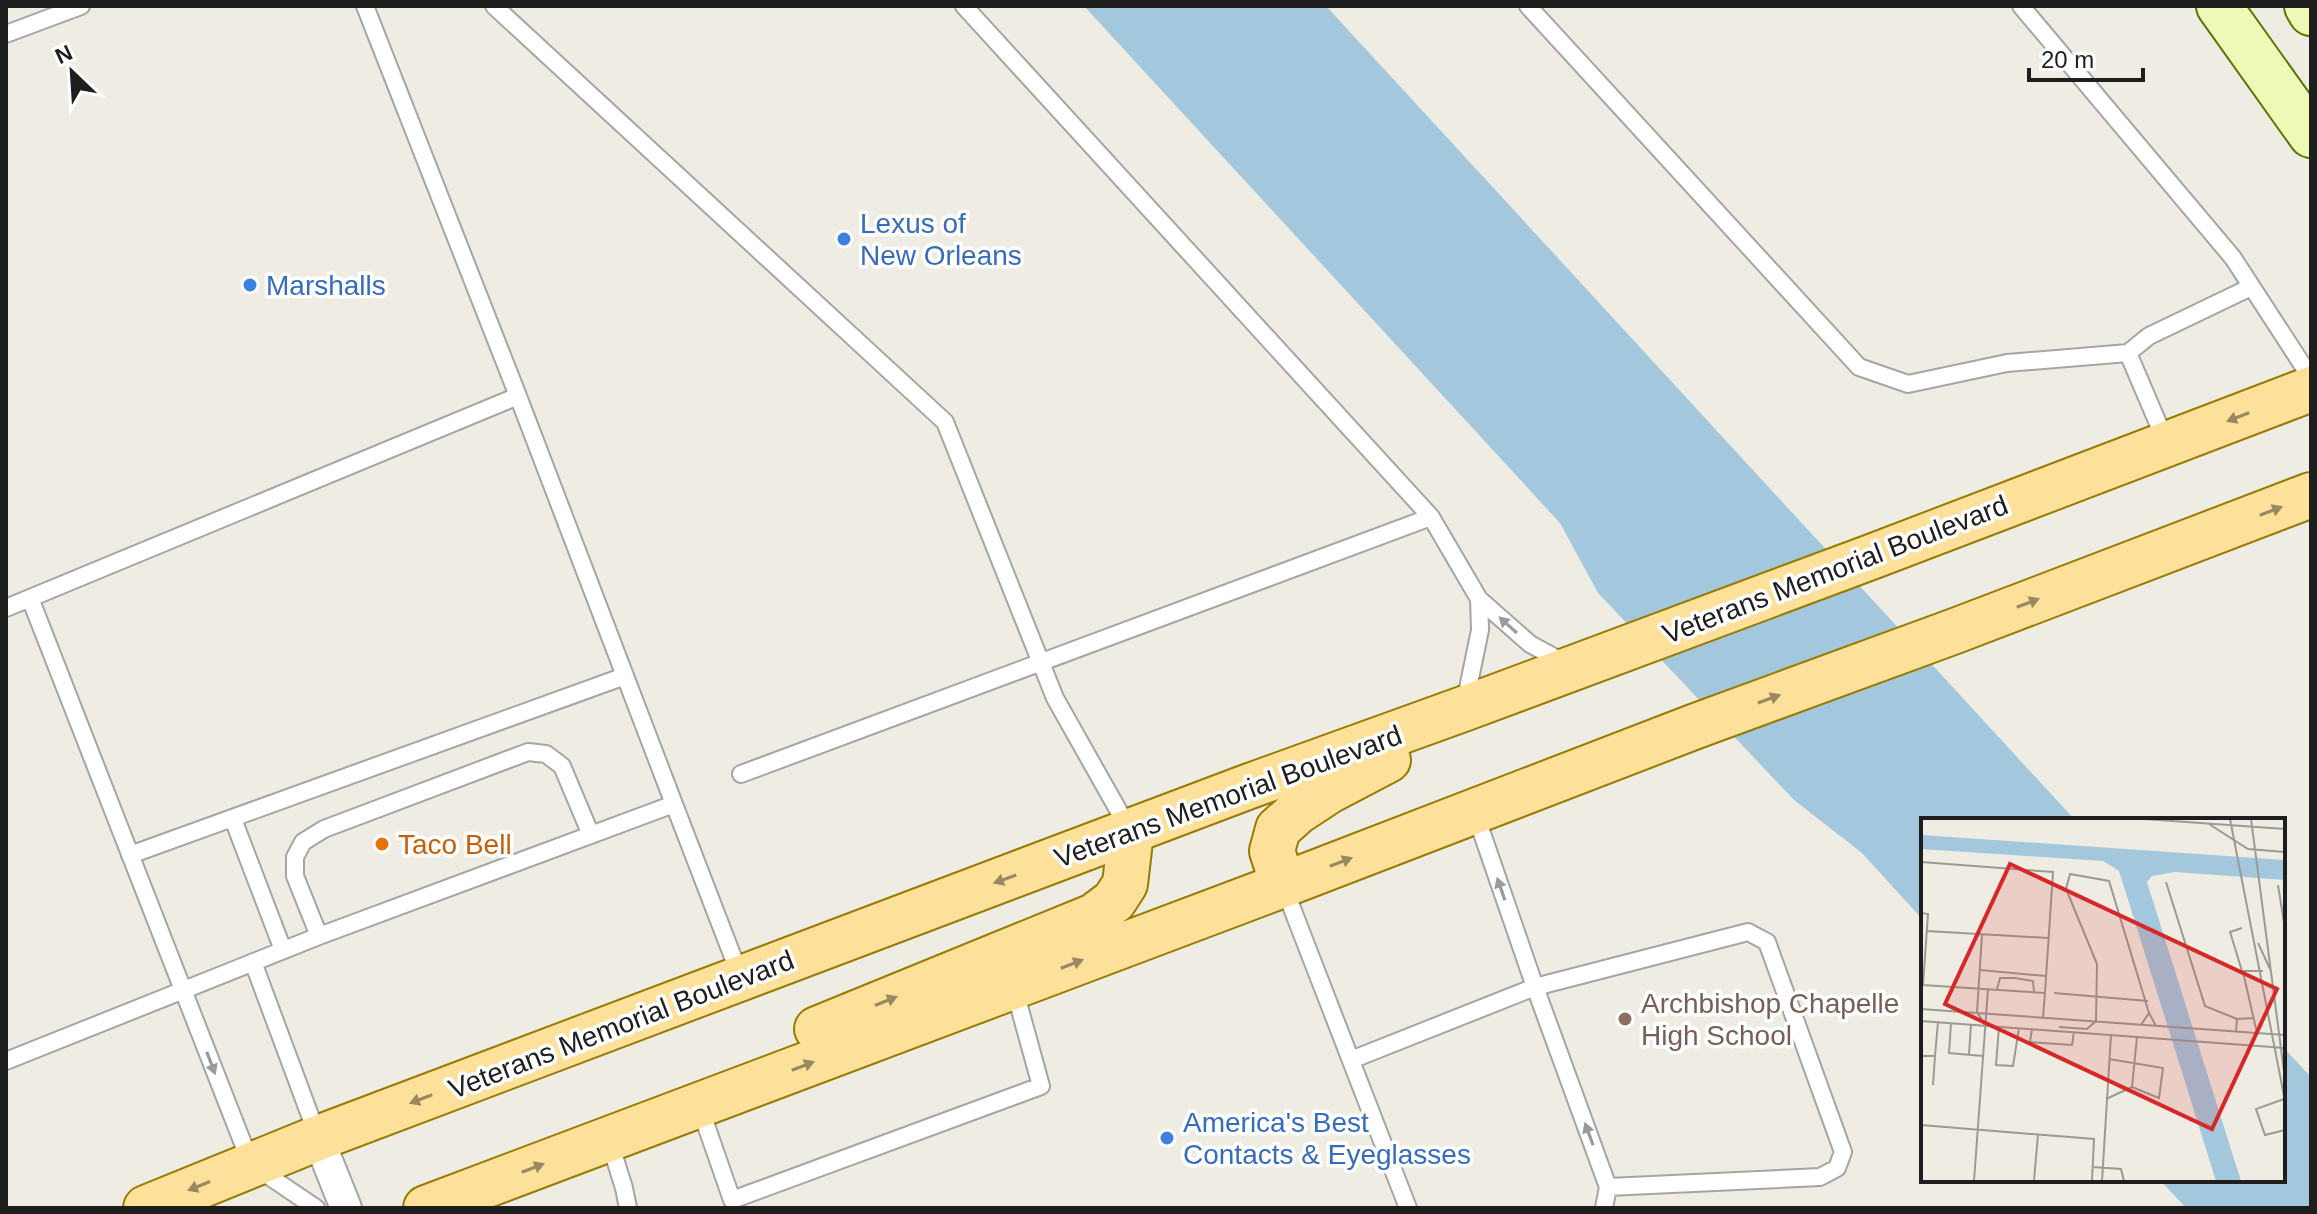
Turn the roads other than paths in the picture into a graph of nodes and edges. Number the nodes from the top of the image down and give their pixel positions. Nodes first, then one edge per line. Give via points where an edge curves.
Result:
1 (81, 6) edge
2 (365, 6) edge
3 (494, 6) edge
4 (964, 6) edge
5 (1528, 6) edge
6 (2021, 6) edge
7 (2219, 6) edge
8 (2307, 6) edge
9 (2311, 13) edge
10 (6, 34) edge
11 (2311, 135) edge
12 (2251, 287) junction
13 (2128, 353) junction
14 (2311, 378) edge
15 (2311, 389) edge
16 (518, 396) junction
17 (2166, 444) junction
18 (2311, 495) edge
19 (1431, 517) junction
20 (30, 598) junction
21 (1479, 599) junction
22 (6, 608) edge
23 (1588, 662) junction
24 (1041, 663) junction
25 (625, 676) junction
26 (1463, 709) junction
27 (741, 774) dead end
28 (674, 804) junction
29 (1474, 811) junction
30 (233, 819) junction
31 (1131, 832) junction
32 (591, 835) junction
33 (130, 855) junction
34 (1283, 885) junction
35 (319, 936) junction
36 (283, 950) junction
37 (253, 962) junction
38 (741, 978) junction
39 (1014, 986) junction
40 (1535, 987) junction
41 (183, 991) junction
42 (1351, 1060) junction
43 (6, 1061) edge
44 (699, 1105) junction
45 (318, 1138) junction
46 (609, 1139) junction
47 (251, 1164) junction
48 (1608, 1187) junction
49 (450, 1204) edge
50 (146, 1208) edge
51 (316, 1208) edge
52 (346, 1208) edge
53 (628, 1208) edge
54 (1408, 1208) edge
55 (1604, 1208) edge

1 - 10 lane
2 - 16 lane
3 - 24 lane via 945,422
4 - 19 lane
5 - 13 lane via 1859,367 1908,384 2007,363
6 - 12 lane via 2233,258
7 - 11 main road
8 - 9 main road
12 - 13 lane via 2149,336
12 - 14 lane
13 - 17 lane
15 -> 17 main road, Veterans Memorial Boulevard
16 - 20 lane
16 - 25 lane
17 - 23 main road, Veterans Memorial Boulevard
29 -> 18 main road
19 - 21 lane
19 - 24 lane
20 - 22 lane
20 - 33 lane
23 -> 21 lane via 1530,644
21 - 26 lane via 1480,630
23 - 26 main road, Veterans Memorial Boulevard
24 - 27 lane
24 - 31 lane via 1055,698
25 - 28 lane
25 - 30 lane
26 - 31 main road, Veterans Memorial Boulevard
26 - 34 main road via 1389,759 1329,791 1278,829 1272,851
28 - 32 lane
28 - 38 lane
34 -> 29 main road
40 -> 29 lane
30 - 33 lane
30 - 36 lane
31 -> 38 main road, Veterans Memorial Boulevard
44 -> 31 main road via 750,1057 1094,916 1125,884
32 - 35 lane
32 - 35 lane via 562,766 546,754 528,752 428,789 303,842 295,857 295,876
33 - 41 lane
39 -> 34 main road
34 - 42 lane
35 - 36 lane
36 - 37 lane
37 - 41 lane
37 - 45 lane
38 -> 45 main road, Veterans Memorial Boulevard
44 -> 39 main road
39 - 44 lane via 1041,1086 1012,1097 732,1200
40 - 42 lane
48 -> 40 lane
40 - 48 lane via 1748,932 1767,942 1843,1152 1837,1168 1820,1177
41 - 43 lane
41 -> 47 lane
42 - 54 lane
44 - 46 main road
45 - 47 main road, Veterans Memorial Boulevard
45 - 52 street
49 -> 46 main road
46 - 53 lane
47 -> 50 main road, Veterans Memorial Boulevard
47 - 51 lane
48 - 55 lane

